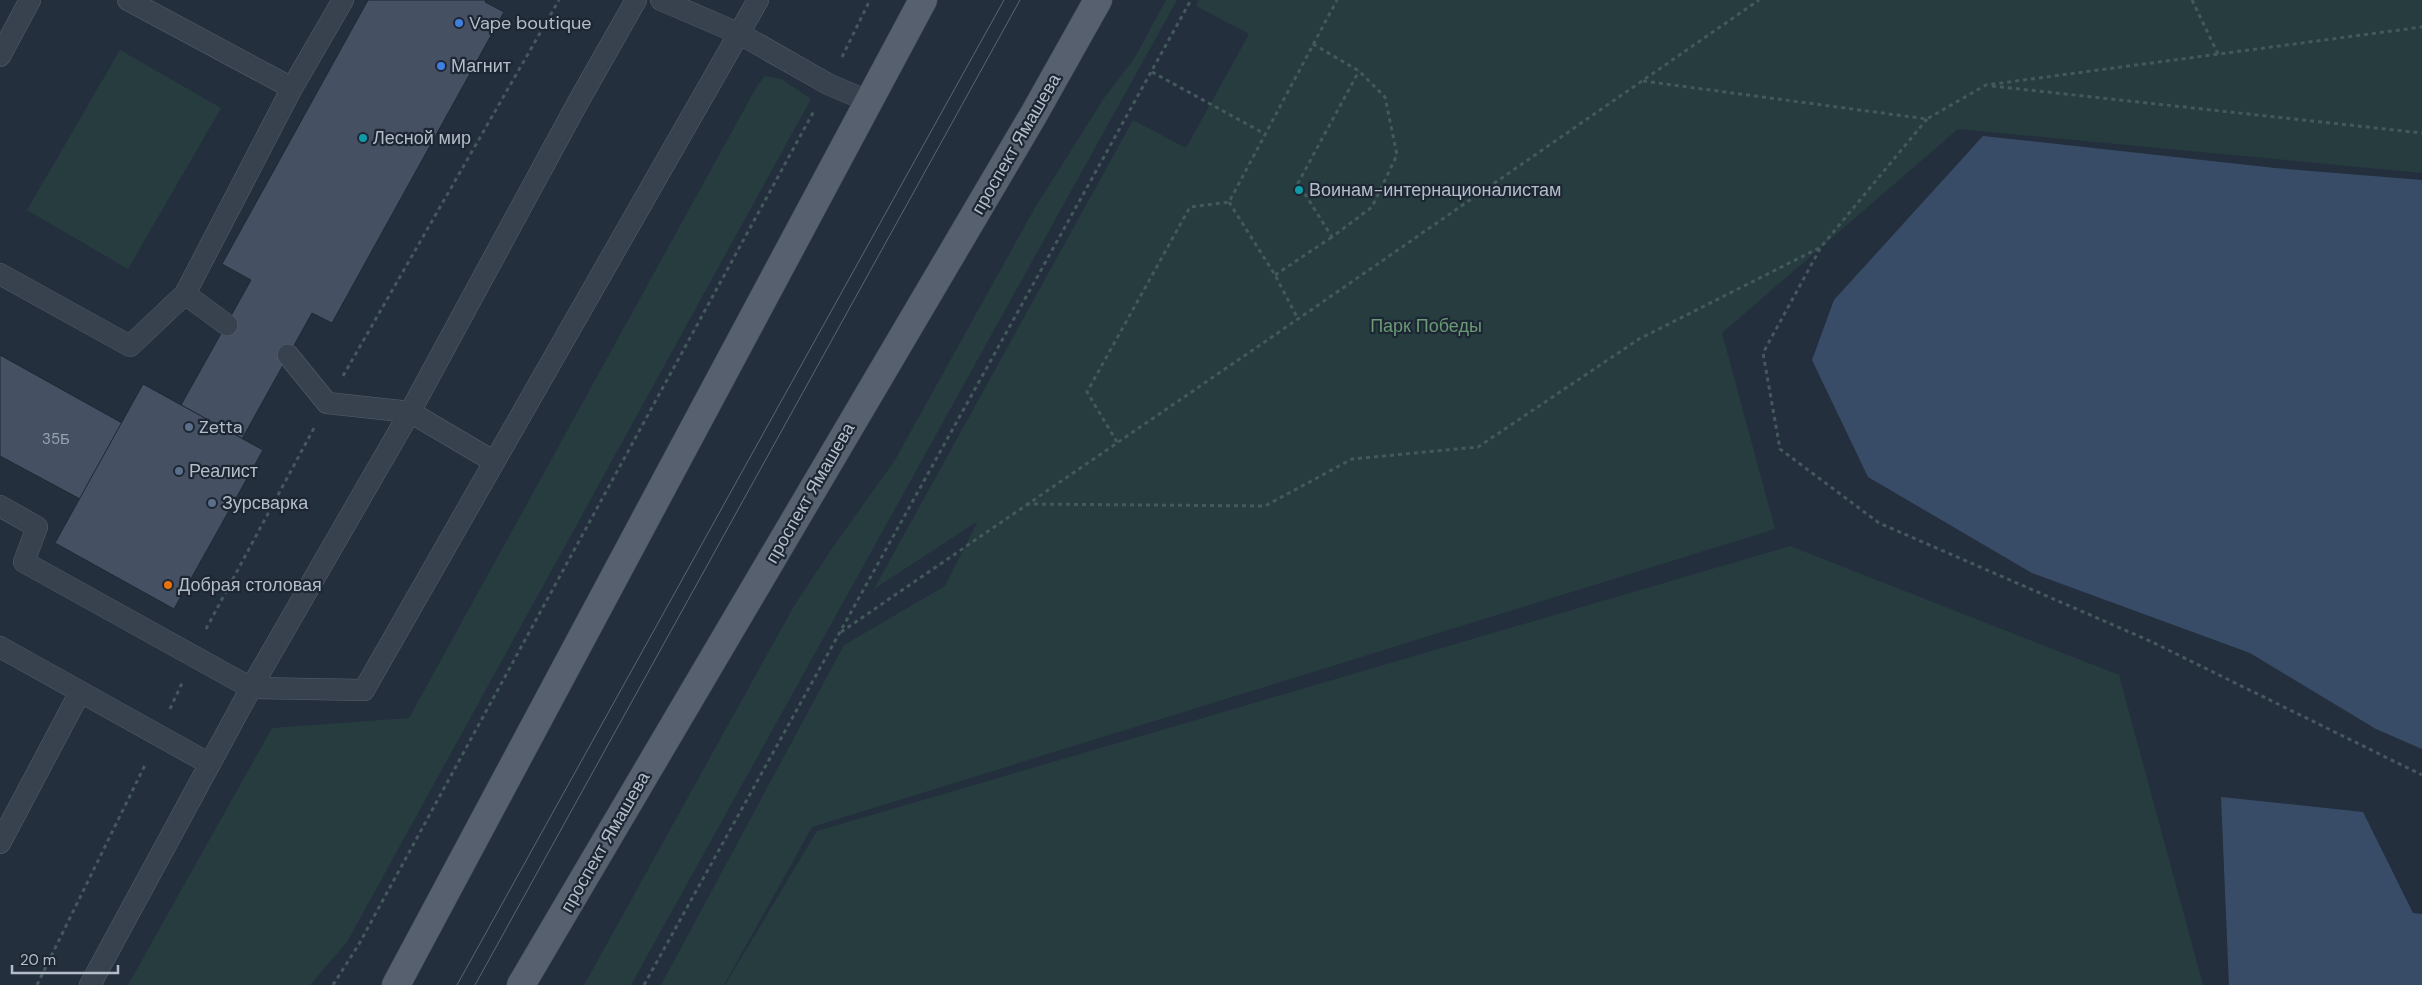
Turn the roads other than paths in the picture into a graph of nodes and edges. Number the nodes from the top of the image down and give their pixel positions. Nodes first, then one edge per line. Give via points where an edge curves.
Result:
1 (30, 0) edge
2 (128, 0) edge
3 (342, 0) edge
4 (636, 0) edge
5 (661, 0) edge
6 (758, 0) edge
7 (923, 0) edge
8 (1098, 0) edge
9 (740, 34) junction
10 (0, 56) edge
11 (292, 88) junction
12 (870, 102) junction
13 (0, 274) edge
14 (185, 294) junction
15 (227, 325) dead end
16 (288, 355) dead end
17 (410, 412) junction
18 (494, 461) junction
19 (0, 506) edge
20 (0, 647) edge
21 (251, 688) junction
22 (80, 692) junction
23 (210, 764) junction
24 (0, 843) edge
25 (90, 985) edge
26 (396, 985) edge
27 (521, 985) edge

1 - 10 lane
2 - 11 lane
3 - 11 lane
4 - 17 lane
5 - 9 lane
6 - 9 lane
7 - 12 main road
8 - 27 main road, проспект Ямашева
9 - 12 lane via 828,84
9 - 18 lane
11 - 14 lane
12 - 26 main road
13 - 14 lane via 130,346
14 - 15 lane
16 - 17 lane via 328,403
17 - 18 lane
17 - 21 lane
18 - 21 lane via 364,690
19 - 21 lane via 37,527 24,562
20 - 22 lane
21 - 23 lane
22 - 23 lane
22 - 24 lane
23 - 25 lane

